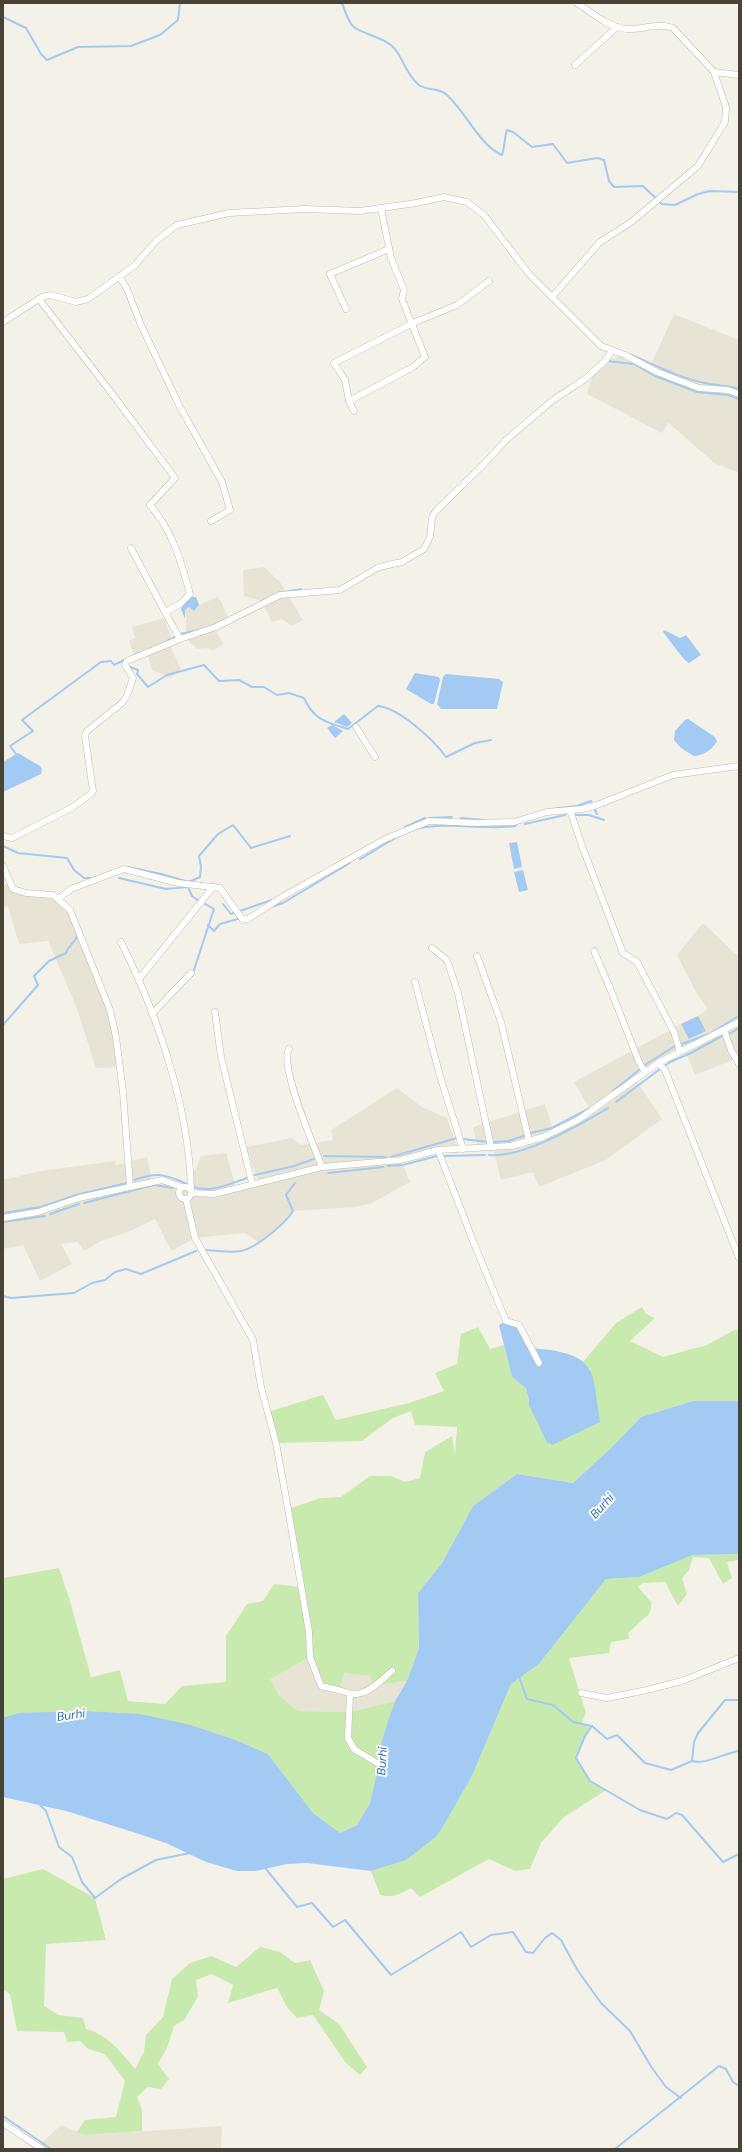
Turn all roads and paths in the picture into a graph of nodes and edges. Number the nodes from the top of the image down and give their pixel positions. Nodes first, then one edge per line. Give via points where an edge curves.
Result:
1 (577, 3) edge
2 (617, 27) junction
3 (575, 65) dead end
4 (714, 72) junction
5 (739, 75) edge
6 (380, 208) junction
7 (389, 249) junction
8 (119, 276) junction
9 (489, 281) dead end
10 (552, 297) junction
11 (39, 299) junction
12 (346, 309) dead end
13 (3, 322) edge
14 (412, 323) junction
15 (612, 351) junction
16 (739, 394) edge
17 (349, 401) junction
18 (354, 411) dead end
19 (212, 521) dead end
20 (131, 548) dead end
21 (165, 612) junction
22 (180, 639) junction
23 (356, 727) dead end
24 (375, 757) dead end
25 (739, 766) edge
26 (570, 810) junction
27 (3, 836) edge
28 (3, 866) edge
29 (213, 887) junction
30 (58, 899) junction
31 (121, 942) dead end
32 (432, 948) dead end
33 (594, 951) dead end
34 (477, 956) dead end
35 (191, 973) dead end
36 (139, 979) junction
37 (415, 982) dead end
38 (215, 1012) dead end
39 (152, 1014) junction
40 (739, 1022) edge
41 (724, 1030) junction
42 (289, 1050) dead end
43 (680, 1052) junction
44 (658, 1063) junction
45 (739, 1064) edge
46 (645, 1072) junction
47 (529, 1141) junction
48 (491, 1148) junction
49 (463, 1149) junction
50 (438, 1150) junction
51 (322, 1167) junction
52 (252, 1183) junction
53 (130, 1187) junction
54 (182, 1187) junction
55 (191, 1192) junction
56 (186, 1199) junction
57 (3, 1218) edge
58 (739, 1258) edge
59 (539, 1363) dead end
60 (739, 1658) edge
61 (392, 1671) dead end
62 (581, 1693) dead end
63 (350, 1694) junction
64 (377, 1763) dead end
65 (3, 2123) edge
66 (42, 2149) edge

1 - 2 street
2 - 3 street
2 - 4 street via 627,29 666,25 673,28
4 - 5 street
4 - 10 street via 726,108 725,122 698,166 630,223 600,242
6 - 7 street
6 - 8 street via 360,211 305,209 229,213 183,223 157,240 134,266
6 - 10 street via 438,197 467,202 484,215 529,274
7 - 12 street via 330,274
7 - 14 street via 404,290 402,299
8 - 11 street via 88,299 76,302 51,295
8 - 19 street via 179,405 222,482 230,510
9 - 14 street via 457,305
10 - 15 street via 601,346
11 - 13 street
11 - 21 street via 174,478 150,506 164,522 181,561 190,594 180,604
14 - 17 street via 425,357
14 - 17 street via 334,363 345,380
15 - 16 street via 699,388 728,390
15 - 22 street via 585,379 553,400 506,440 435,512 430,537 424,549 402,562 379,568 340,590 280,595 216,627
17 - 18 street
20 - 21 street
21 - 22 street
22 - 27 street via 126,662 126,667 133,678 127,696 84,736 93,791 90,796 12,838
23 - 24 street
25 - 26 street via 673,775 597,806
26 - 29 street via 547,812 514,822 439,820 416,825 385,839 282,897 248,920 243,920 238,915 224,891
26 - 43 street via 623,953 637,962 674,1032
28 - 30 street via 13,889
29 - 30 street via 178,883 124,869 71,889
29 - 36 street
30 - 53 street via 70,910 110,1010 123,1092
31 - 36 street
32 - 48 street via 447,960 458,993
33 - 46 street
34 - 47 street via 501,1022
35 - 39 street
36 - 39 street
37 - 49 street
38 - 52 street via 221,1057
39 - 55 street via 181,1112
40 - 41 street
41 - 43 street
41 - 45 street
42 - 51 street via 286,1054 289,1079
43 - 44 street
44 - 46 street
44 - 58 street via 665,1070
46 - 47 street via 578,1120
47 - 48 street
48 - 49 street
49 - 50 street
50 - 51 street via 401,1160
50 - 59 street via 506,1321 519,1325
51 - 52 street
52 - 55 street via 214,1194
53 - 54 street via 162,1180
53 - 57 street via 79,1198 38,1212
54 - 55 street via 188,1187
54 - 56 street via 179,1194
55 - 56 street via 190,1197
56 - 63 street via 195,1238 253,1340 287,1502 310,1657 321,1686 340,1689
60 - 62 street via 682,1681 647,1690 607,1698
61 - 63 street via 368,1691
63 - 64 street via 348,1738 354,1749
65 - 66 street

